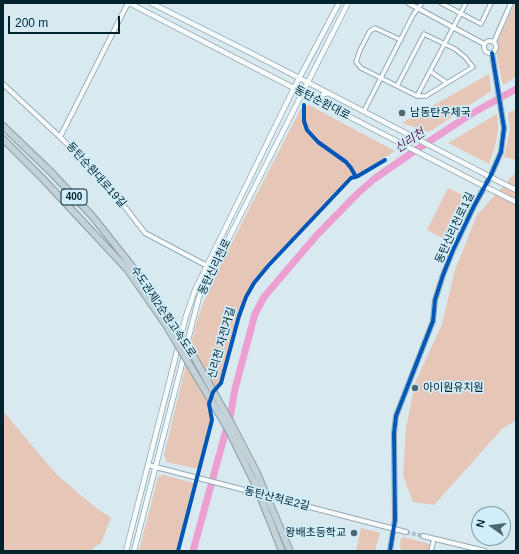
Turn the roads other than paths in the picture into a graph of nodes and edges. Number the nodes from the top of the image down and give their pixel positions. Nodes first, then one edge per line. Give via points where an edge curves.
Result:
1 (128, 3) edge
2 (151, 3) edge
3 (339, 3) edge
4 (348, 3) edge
5 (408, 3) edge
6 (422, 3) edge
7 (441, 3) edge
8 (466, 3) edge
9 (491, 3) edge
10 (511, 3) edge
11 (418, 9) junction
12 (461, 13) junction
13 (454, 27) junction
14 (401, 40) junction
15 (494, 42) junction
16 (444, 44) junction
17 (484, 44) junction
18 (492, 53) junction
19 (311, 55) junction
20 (319, 59) junction
21 (280, 68) junction
22 (430, 71) junction
23 (273, 77) junction
24 (300, 78) junction
25 (381, 78) junction
26 (307, 82) junction
27 (447, 83) junction
28 (3, 84) edge
29 (397, 86) junction
30 (294, 88) junction
31 (302, 92) junction
32 (329, 93) junction
33 (417, 96) junction
34 (322, 103) junction
35 (364, 111) junction
36 (282, 114) junction
37 (289, 118) junction
38 (3, 126) edge
39 (60, 136) junction
40 (3, 139) edge
41 (516, 190) edge
42 (516, 202) edge
43 (217, 245) junction
44 (223, 250) junction
45 (207, 266) junction
46 (213, 270) junction
47 (197, 287) junction
48 (202, 291) junction
49 (153, 447) junction
50 (160, 448) junction
51 (148, 465) junction
52 (155, 467) junction
53 (143, 486) junction
54 (150, 487) junction
55 (394, 529) junction
56 (406, 532) tunnel mouth
57 (423, 536) tunnel mouth
58 (434, 539) junction
59 (126, 551) edge
60 (134, 551) edge
61 (282, 551) edge
62 (290, 551) edge
63 (390, 551) edge
64 (431, 551) edge
65 (483, 551) edge

1 - 23 main road, 동탄순환대로
1 - 39 street
2 - 21 main road, 동탄순환대로
3 - 19 main road, 동탄신리천로
4 - 20 main road, 동탄신리천로
5 - 11 street
6 - 11 street
7 - 12 street
8 - 12 street
9 - 12 street via 481,24
10 - 15 street
11 - 13 street
11 - 14 street
12 - 13 street
13 - 16 street
13 - 17 street
14 - 25 street
14 - 25 street via 375,28 370,31 356,62 361,68
15 - 17 street
15 - 18 street, 동탄신리천로1길 via 496,49
16 - 22 street
16 - 27 street via 460,53 473,68
16 - 29 street via 424,34
17 - 18 street via 485,51
18 - 55 street, 동탄신리천로1길 via 503,115 501,152 443,275 435,300 433,321 396,416
19 - 20 main road via 313,62
19 - 24 main road, 동탄신리천로
20 - 26 main road, 동탄신리천로
21 - 23 main road via 281,75
21 - 24 main road, 동탄순환대로
22 - 27 street
22 - 33 street
23 - 30 main road, 동탄순환대로
24 - 26 main road, 동탄순환대로
24 - 30 main road, 동탄신리천로
25 - 29 street
25 - 35 street
26 - 31 main road, 동탄신리천로
26 - 32 main road, 동탄순환대로
27 - 33 street via 426,96
28 - 39 street, 동탄순환대로19길
29 - 33 street
30 - 31 main road, 동탄순환대로
30 - 36 main road, 동탄신리천로
31 - 34 main road, 동탄순환대로
31 - 37 main road, 동탄신리천로
32 - 34 main road via 322,96
32 - 35 main road, 동탄순환대로
34 - 42 main road, 동탄순환대로, bridge
35 - 41 main road, 동탄순환대로, bridge
36 - 37 main road via 287,112
36 - 43 main road, 동탄신리천로
37 - 44 main road, 동탄신리천로
38 - 62 highway, 수도권제2순환고속도로 / 400, bridge via 93,217 139,275 194,357 231,422 256,471
39 - 45 street, 동탄순환대로19길 via 108,185 145,233
40 - 61 highway, 수도권제2순환고속도로 / 400, bridge via 127,269 170,331 228,429 256,486
43 - 44 main road via 218,251
43 - 45 main road, 동탄신리천로
44 - 46 main road, 동탄신리천로
45 - 46 street, 동탄순환대로19길
45 - 47 main road, 동탄신리천로
46 - 48 main road, 동탄신리천로
47 - 48 main road via 201,286
47 - 49 main road, 동탄신리천로 via 186,316
48 - 50 main road, 동탄신리천로 via 194,312
49 - 50 main road via 156,450
49 - 51 main road, 동탄신리천로
50 - 52 main road, 동탄신리천로
51 - 52 street, 동탄산척로2길
51 - 53 main road, 동탄신리천로
52 - 54 main road, 동탄신리천로
52 - 55 street, 동탄산척로2길
53 - 54 main road via 147,484
53 - 59 main road, 동탄신리천로
54 - 60 main road, 동탄신리천로
55 - 56 street, 동탄산척로2길
55 - 63 street, 동탄신리천로1길
57 - 58 street
58 - 64 street
58 - 65 street

